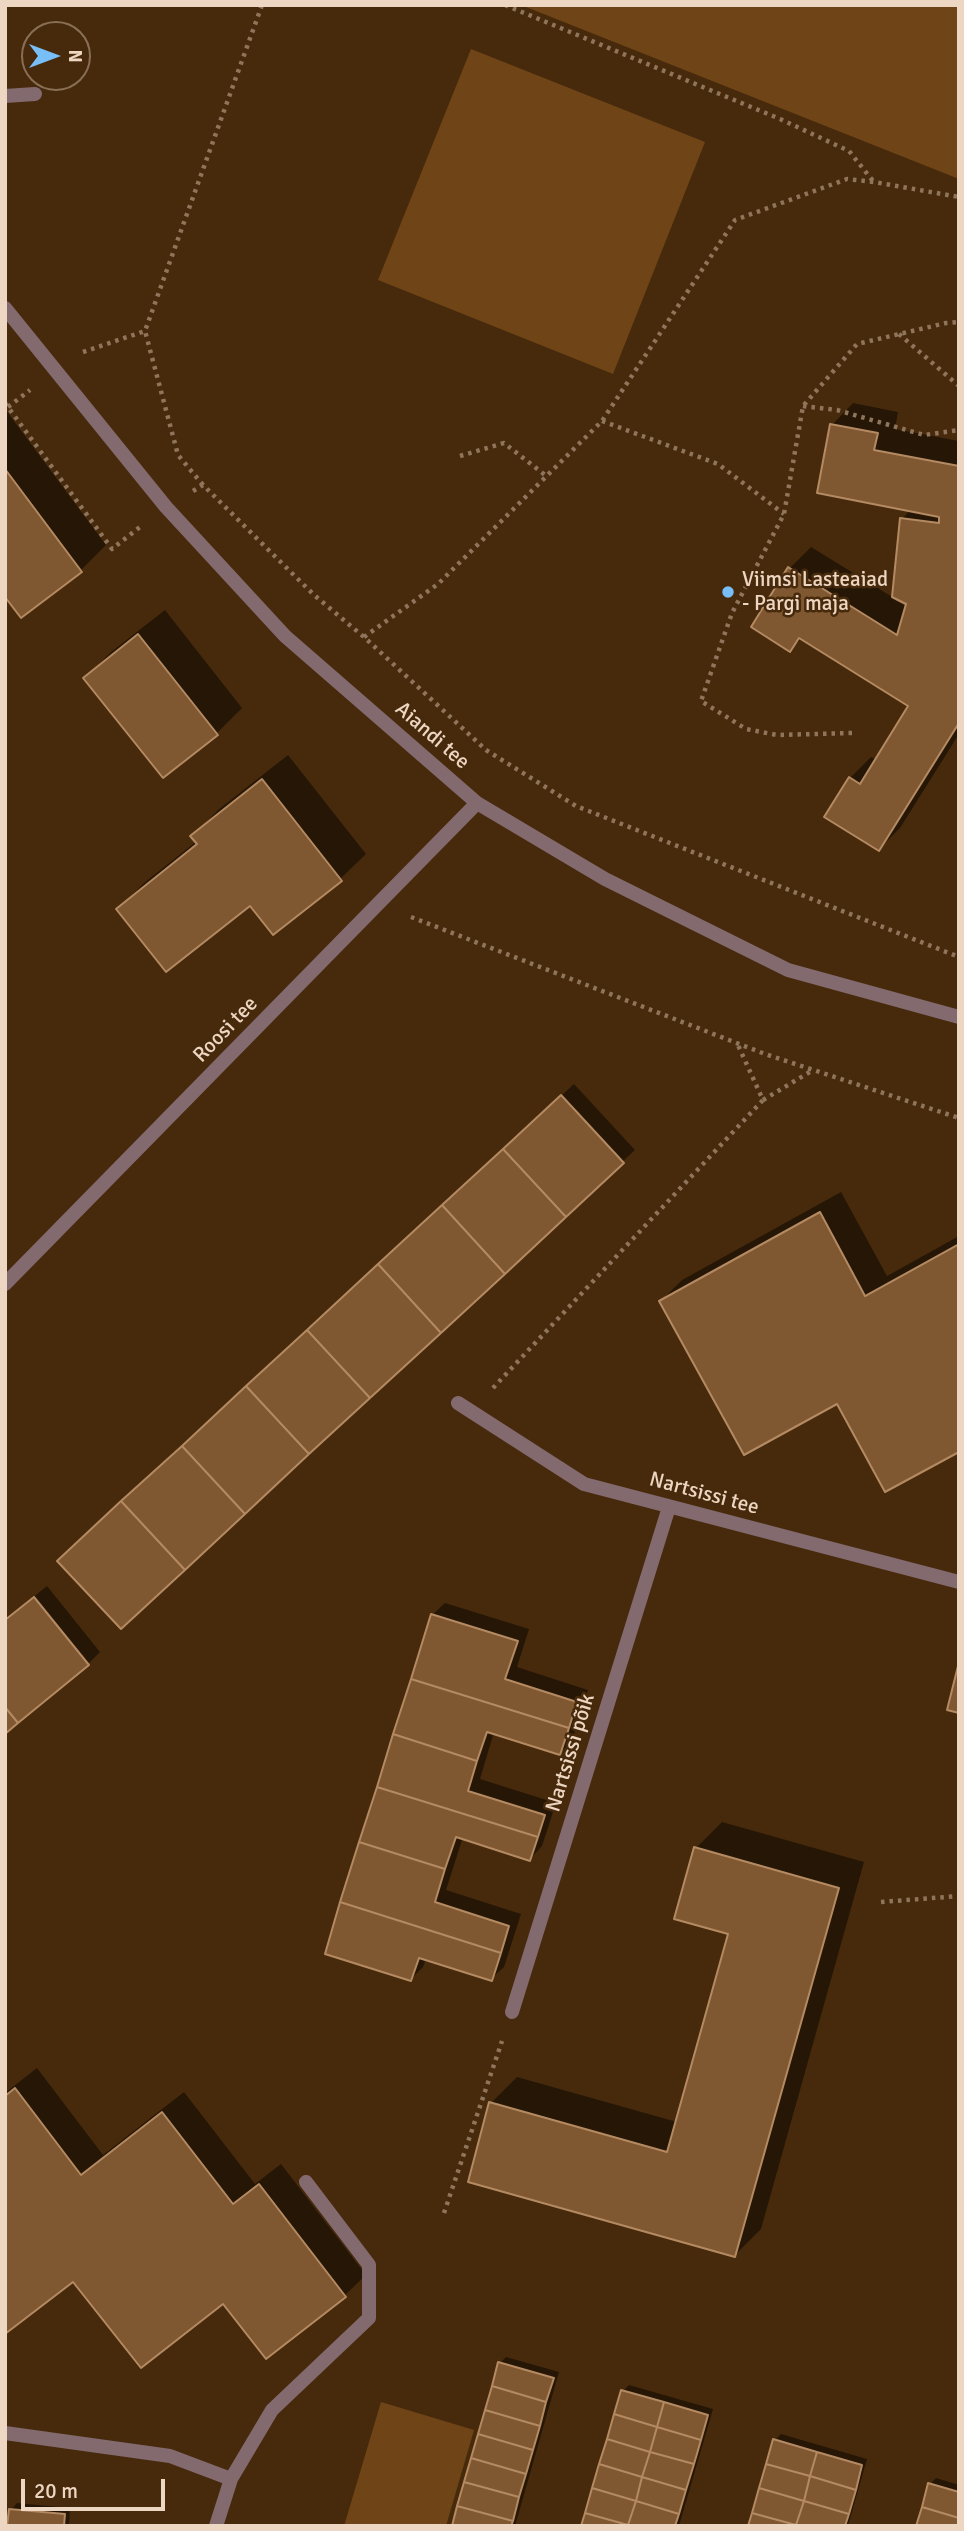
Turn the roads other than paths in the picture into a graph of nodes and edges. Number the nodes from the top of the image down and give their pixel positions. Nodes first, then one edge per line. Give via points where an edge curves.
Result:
1 (34, 94) dead end
2 (5, 96) edge
3 (5, 308) edge
4 (477, 803) junction
5 (959, 1017) edge
6 (5, 1284) edge
7 (458, 1403) dead end
8 (669, 1507) junction
9 (959, 1582) edge
10 (512, 2012) road end
11 (306, 2182) dead end
12 (5, 2433) edge
13 (231, 2479) junction
14 (216, 2526) edge

1 - 2 street
3 - 4 street, Aiandi tee via 166,507 285,636
4 - 5 street, Aiandi tee via 605,879 788,970
4 - 6 street, Roosi tee
7 - 8 street, Nartsissi tee via 584,1485
8 - 9 street, Nartsissi tee
8 - 10 street, Nartsissi põik
11 - 13 street via 369,2265 369,2318 272,2410
12 - 13 street via 170,2456
13 - 14 street

